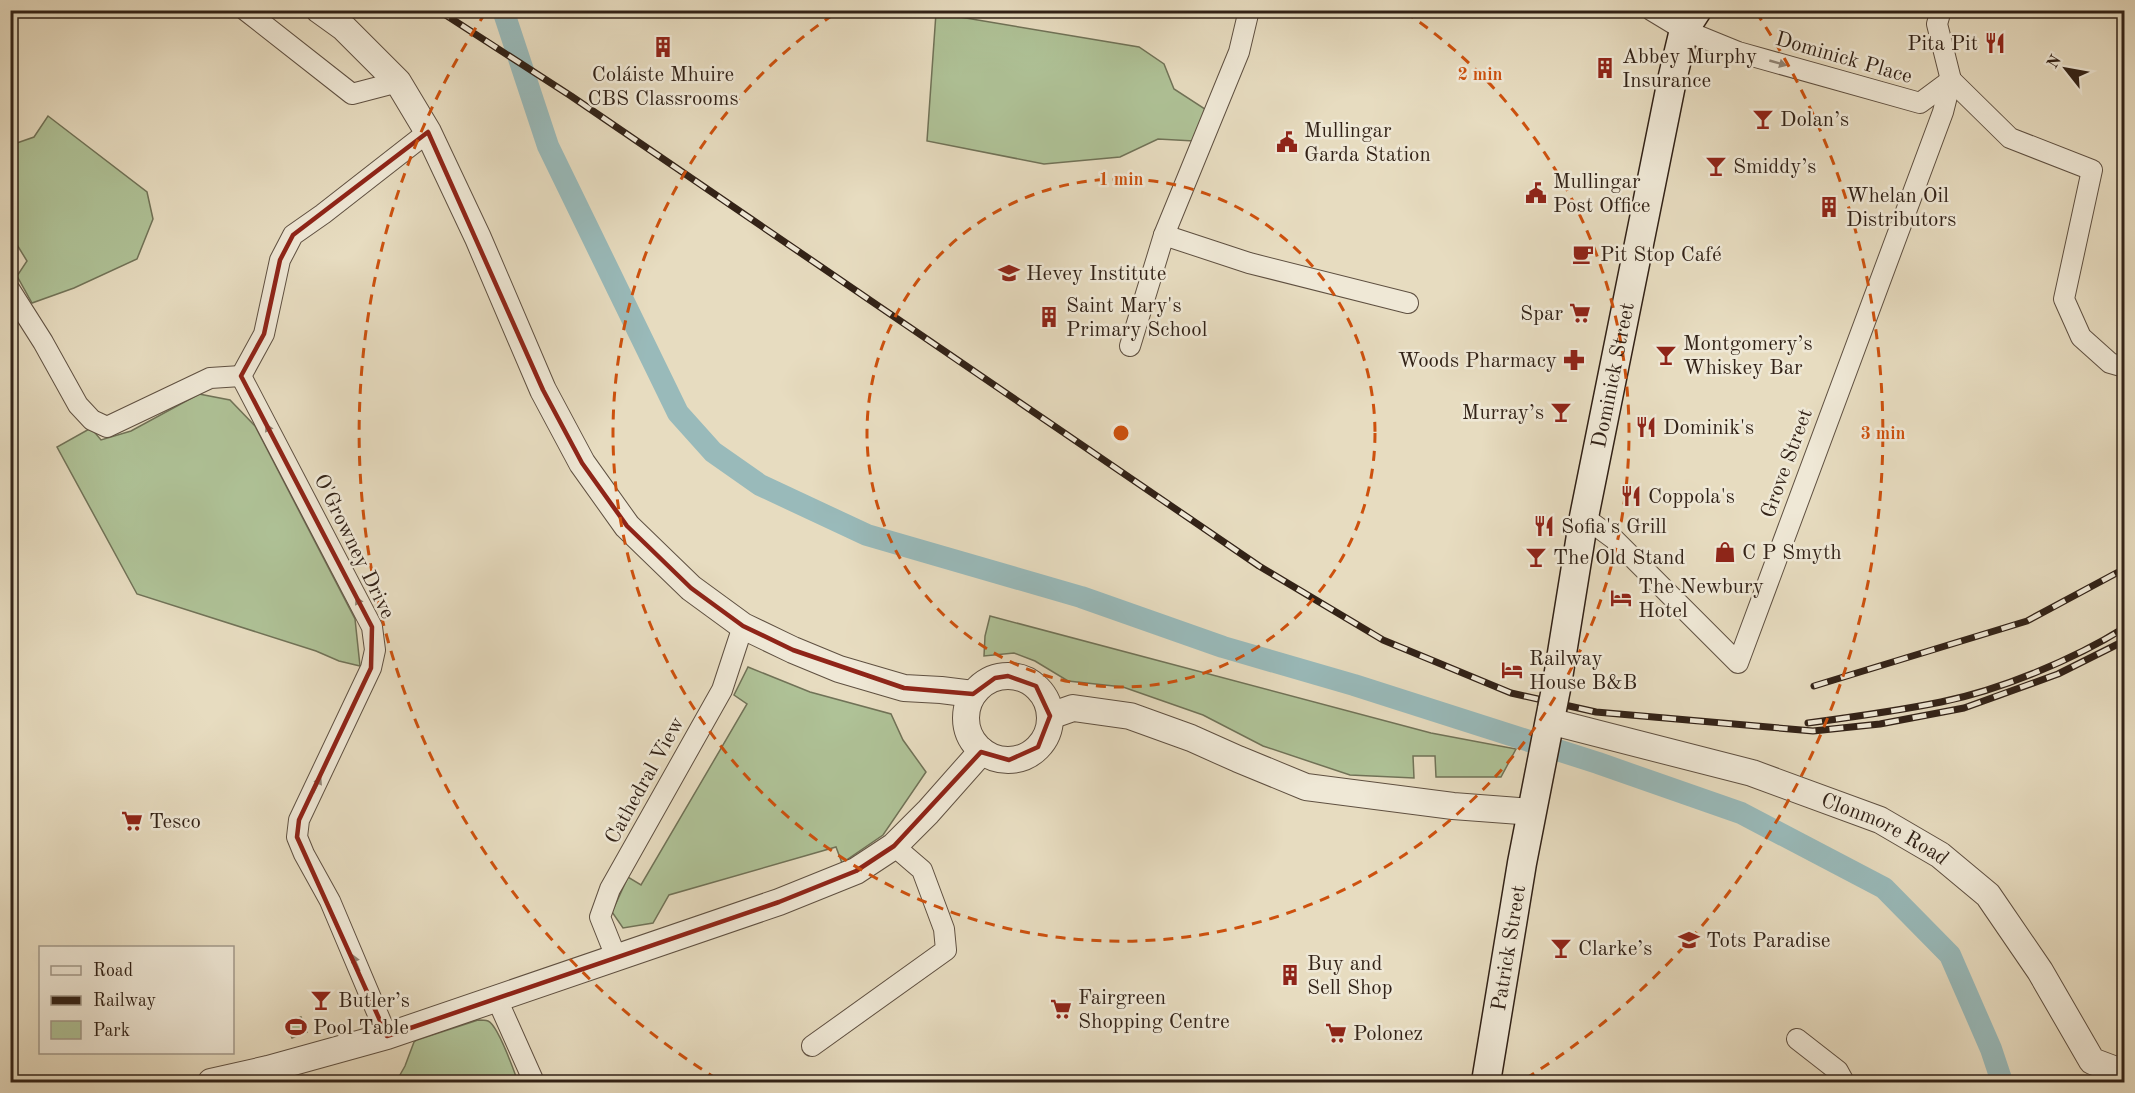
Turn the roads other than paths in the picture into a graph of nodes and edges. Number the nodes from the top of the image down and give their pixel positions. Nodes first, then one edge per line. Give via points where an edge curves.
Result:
1 (245, 10) edge
2 (319, 10) edge
3 (1249, 10) edge
4 (1651, 10) edge
5 (1941, 10) edge
6 (1690, 20) edge
7 (1951, 80) junction
8 (403, 91) junction
9 (428, 132) junction
10 (1164, 236) junction
11 (10, 290) edge
12 (1408, 303) dead end
13 (1130, 346) dead end
14 (2117, 365) edge
15 (241, 376) junction
16 (1584, 517) junction
17 (743, 626) junction
18 (973, 694) junction
19 (1552, 709) junction
20 (1050, 716) junction
21 (982, 751) junction
22 (1532, 812) junction
23 (894, 846) junction
24 (616, 957) junction
25 (496, 997) junction
26 (387, 1036) junction
27 (1797, 1039) dead end
28 (812, 1046) dead end
29 (2124, 1073) edge
30 (211, 1083) edge
31 (534, 1083) edge
32 (1486, 1083) edge
33 (1844, 1083) edge

1 - 8 street via 352,94
2 - 8 street via 344,28
3 - 10 street via 1239,52
4 - 6 street
5 - 7 street via 1937,24
6 -> 7 street, Dominick Place via 1738,52 1920,103
6 - 16 main road, Dominick Street via 1672,80
7 - 14 street via 2010,138 2092,170 2064,299 2081,337
7 - 16 street, Grove Street via 1943,112 1737,663 1614,539
8 - 9 street
9 - 15 street via 293,235 280,260 264,334
9 - 17 street via 543,390 582,463 627,526 690,588
10 - 12 street via 1249,263
10 - 13 street
11 - 15 street via 78,405 92,420 107,427 210,378
26 -> 15 street, O'Growney Drive via 330,901 297,837 299,820 371,668 375,650 372,627
16 - 19 main road, Dominick Street
17 - 18 street via 839,669 904,688
17 - 24 street, Cathedral View via 722,690 610,889 600,917
18 - 20 street via 994,678 1020,678 1042,693
18 - 21 street via 967,727
19 - 22 main road, Dominick Street
19 - 29 street, Clonmore Road via 1752,773 1880,820 1940,855 1988,895 2040,970 2092,1062
20 - 21 street via 1044,741 1031,753 1009,760
20 - 22 street via 1073,708 1130,716 1306,786 1453,806
21 - 23 street
22 - 32 main road, Patrick Street
23 - 24 street via 856,872
23 - 28 street via 922,870 944,928 946,950
24 - 25 street
25 - 26 street
25 - 31 street
26 - 30 street
27 - 33 street via 1838,1071

